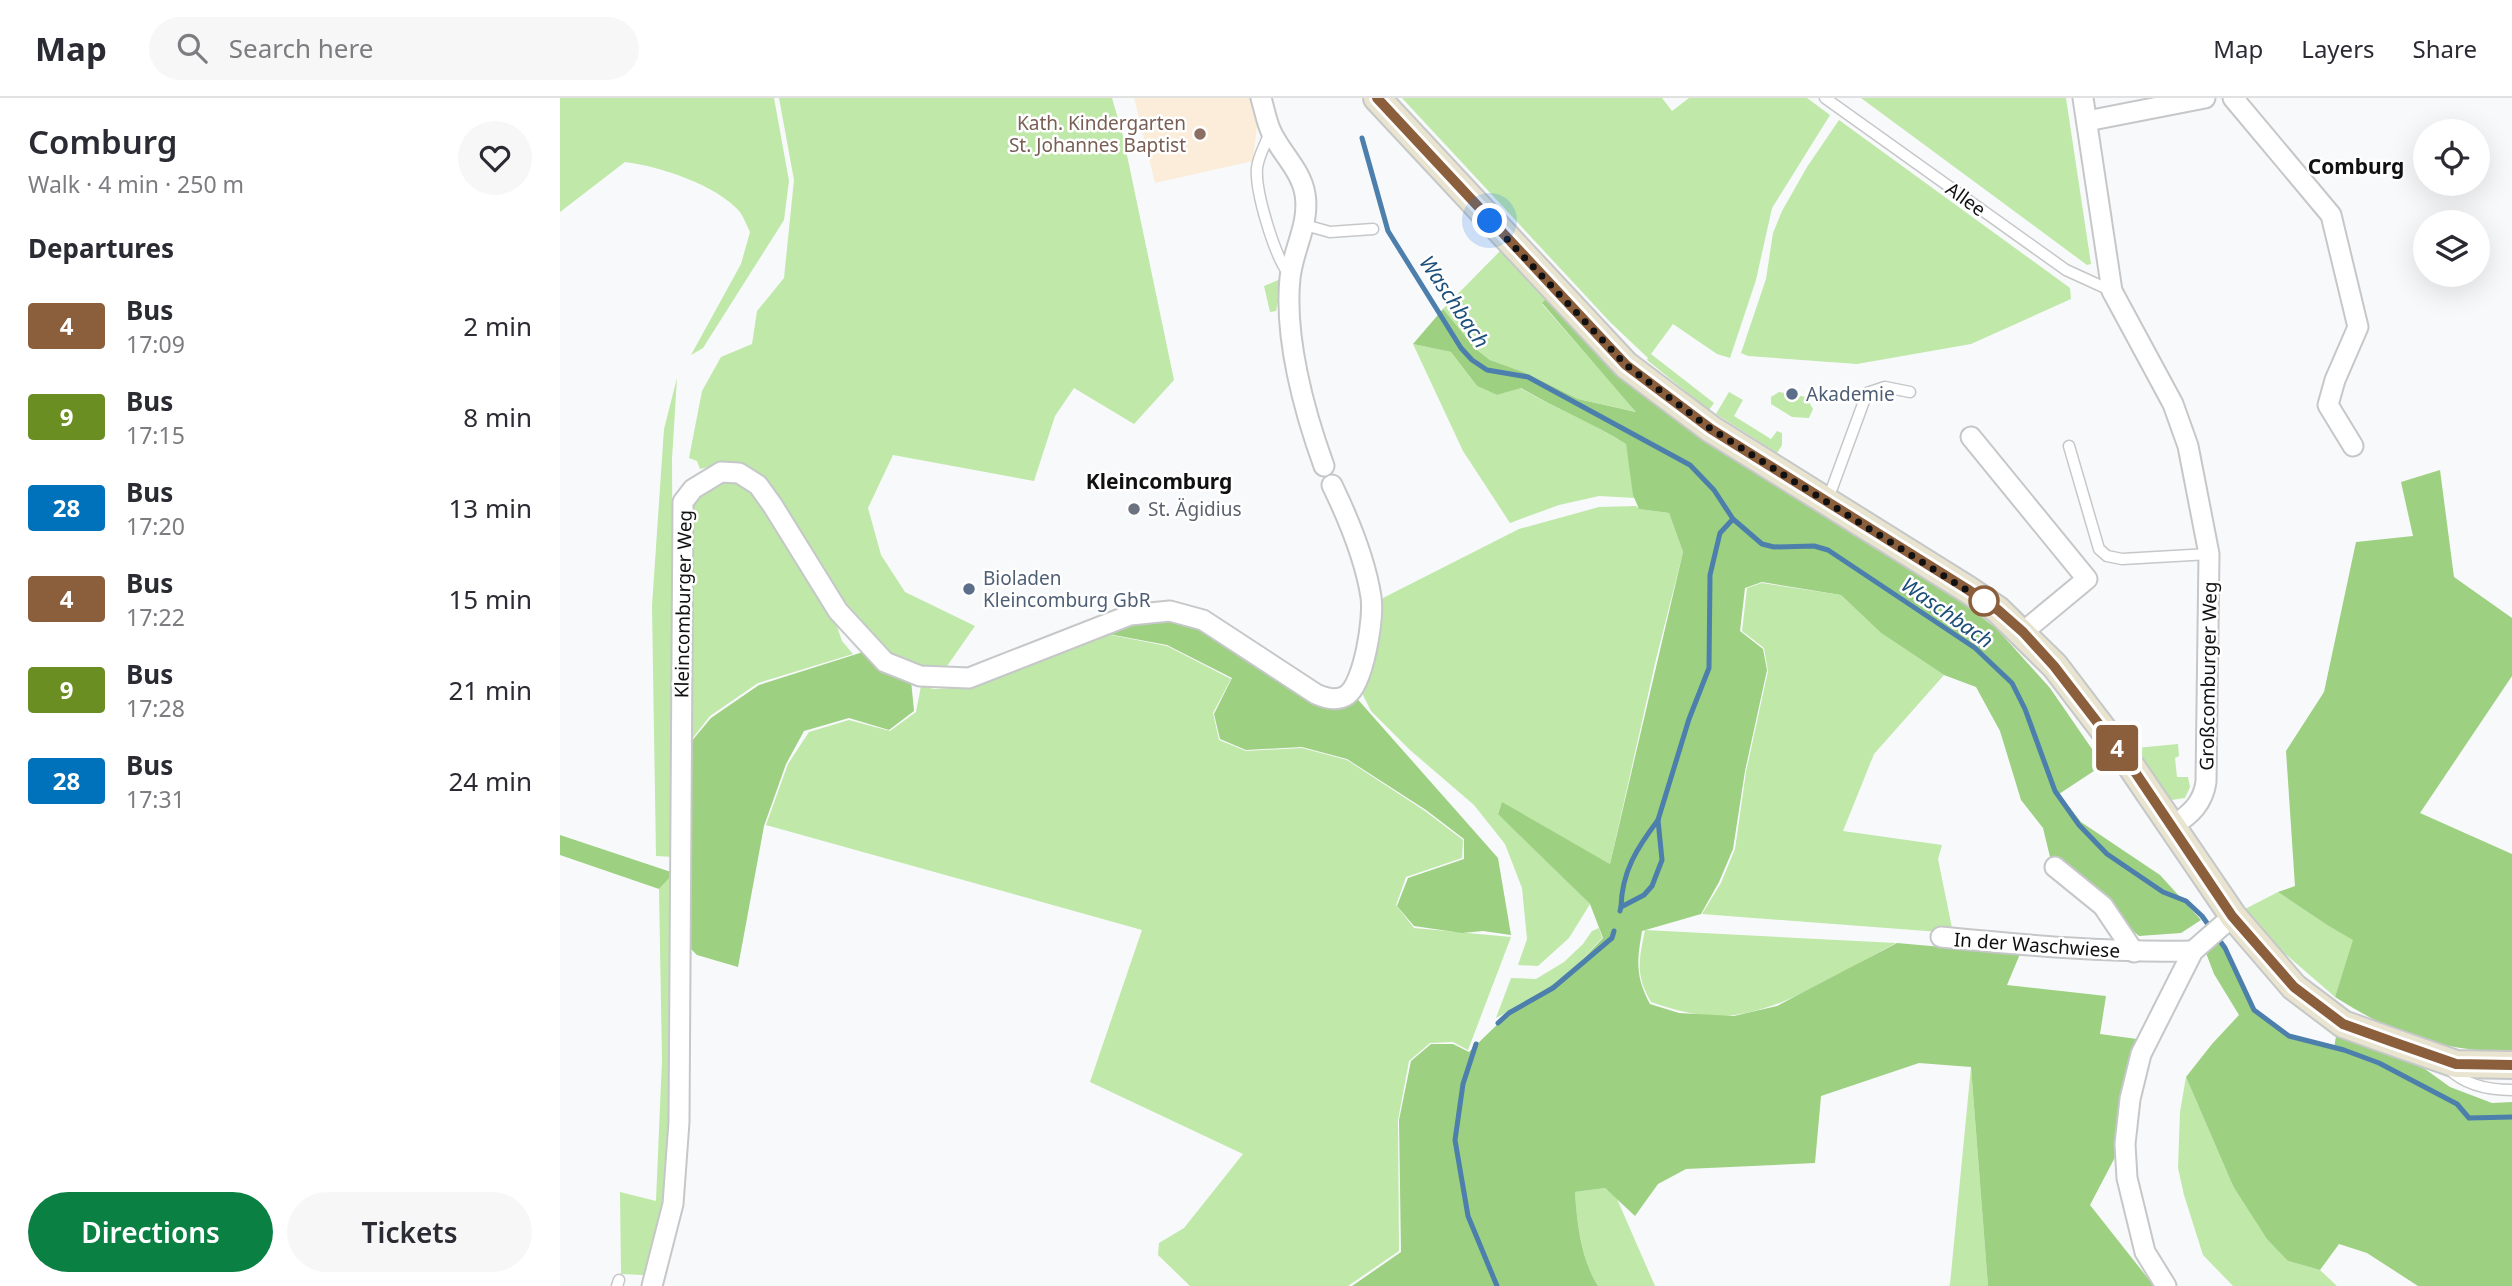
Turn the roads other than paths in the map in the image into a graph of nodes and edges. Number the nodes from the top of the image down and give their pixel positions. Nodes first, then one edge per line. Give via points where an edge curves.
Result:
1 (1261, 98) edge
2 (1377, 98) edge
3 (1825, 98) edge
4 (2083, 98) edge
5 (2205, 98) edge
6 (2234, 98) edge
7 (2087, 121) junction
8 (1270, 130) junction
9 (1305, 225) junction
10 (1373, 229) dead end
11 (1290, 276) junction
12 (2112, 291) junction
13 (1910, 392) dead end
14 (1970, 437) dead end
15 (2069, 446) dead end
16 (2353, 446) dead end
17 (1324, 466) dead end
18 (1332, 485) dead end
19 (1827, 501) junction
20 (2209, 554) junction
21 (2023, 632) junction
22 (2173, 826) junction
23 (2055, 867) dead end
24 (2232, 916) junction
25 (1941, 937) dead end
26 (2193, 951) junction
27 (2134, 952) junction
28 (2436, 1057) junction
29 (2512, 1065) edge
30 (2512, 1090) edge
31 (653, 1280) edge
32 (2166, 1286) edge

1 - 8 street
2 - 19 main road via 1626,365 1711,429
3 - 12 lane, Allee via 2066,270
4 - 7 street, Großcomburger Weg
5 - 7 street
6 - 16 street via 2331,215 2358,327 2328,405
7 - 12 street, Großcomburger Weg
8 - 9 street via 1305,193
8 - 11 lane via 1257,167 1260,192
9 - 10 lane via 1330,232
9 - 11 street
11 - 17 street via 1289,313 1298,376
12 - 20 street, Großcomburger Weg via 2173,404 2188,446
13 - 19 lane via 1885,387 1867,393
14 - 21 street via 2087,579
15 - 20 lane, Großcomburger Weg via 2099,549 2107,556
18 - 31 street, Kleincomburger Weg via 1364,565 1372,601 1368,643 1355,686 1347,695 1331,699 1316,694 1203,620 1170,611 1130,615 969,678 920,676 885,662 838,611 758,485 739,473 721,472 693,489 683,502 679,1122 673,1204
19 - 21 main road via 1967,589
20 - 22 street, Großcomburger Weg via 2206,782 2198,806
21 - 22 main road via 2063,677
22 - 24 main road
23 - 27 street, In der Waschwiese via 2103,906
24 - 26 street
24 - 28 main road via 2294,987 2343,1024
25 - 27 street, In der Waschwiese
26 - 27 street, In der Waschwiese
26 - 32 street via 2141,1054 2125,1144 2127,1178 2145,1252
28 - 29 main road via 2456,1064
28 - 30 lane via 2459,1079

